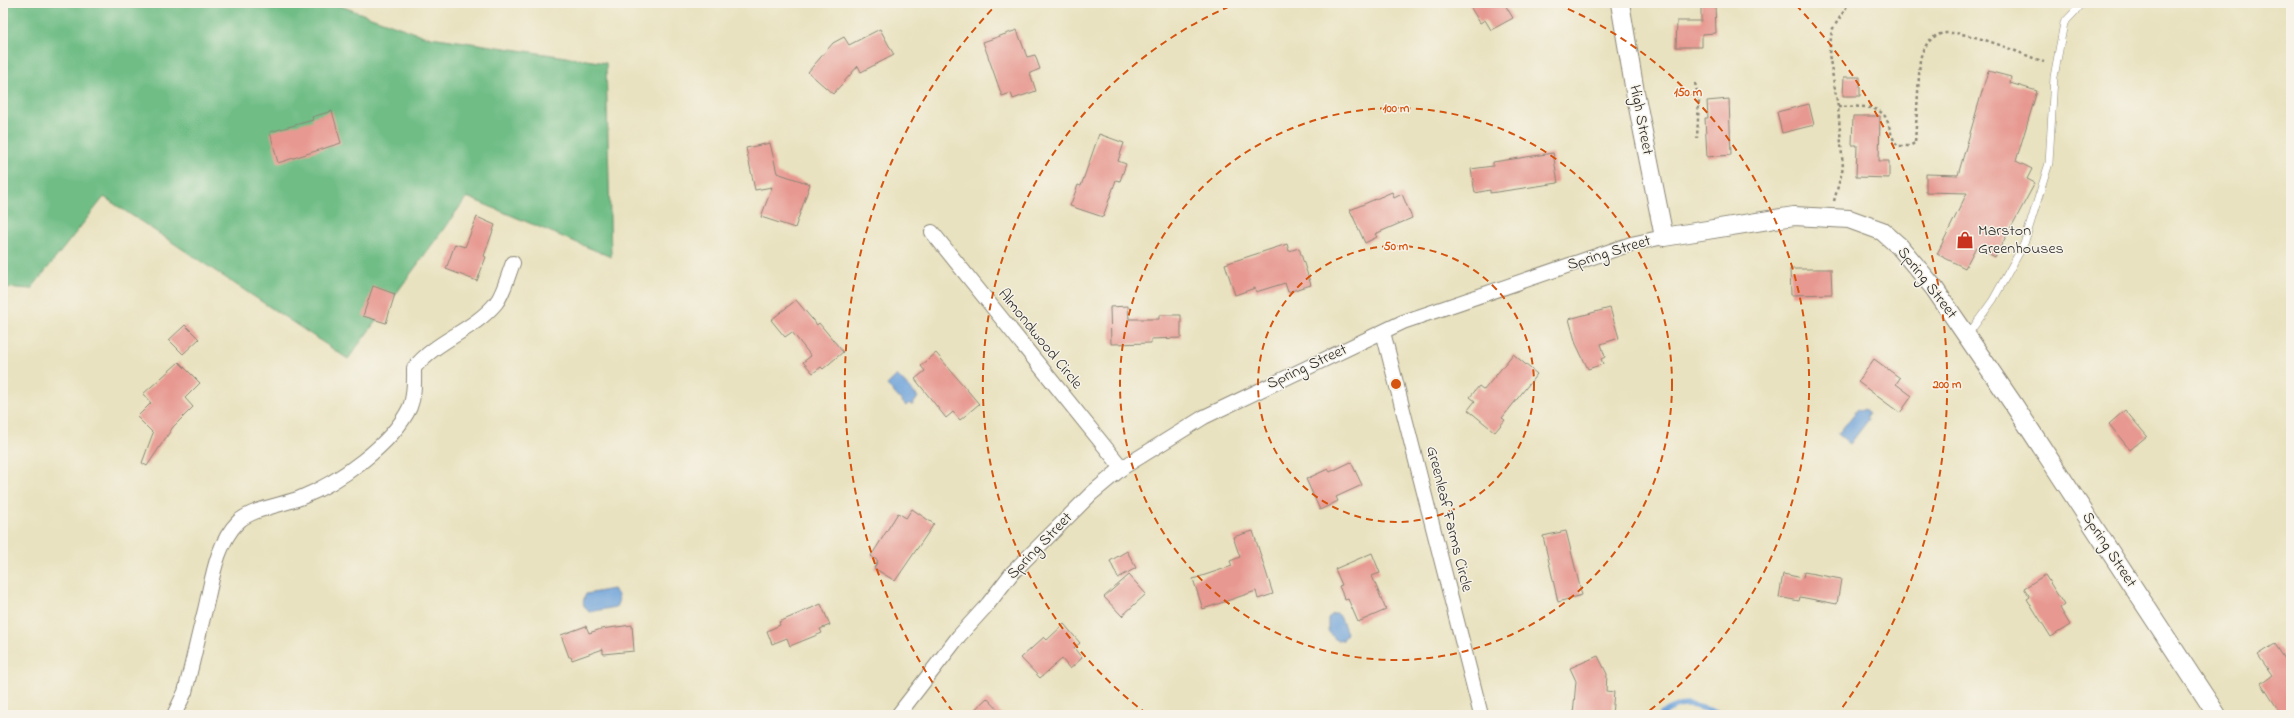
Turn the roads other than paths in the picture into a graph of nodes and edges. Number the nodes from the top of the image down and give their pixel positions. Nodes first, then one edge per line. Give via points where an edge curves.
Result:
1 (1620, 3) edge
2 (2083, 3) edge
3 (932, 232) dead end
4 (1664, 237) junction
5 (513, 263) dead end
6 (1383, 332) junction
7 (1967, 336) junction
8 (1122, 468) junction
9 (174, 715) edge
10 (898, 715) edge
11 (1481, 715) edge
12 (2217, 715) edge

1 - 4 street, High Street
2 - 7 lane via 2064,23 2056,66 2049,163 2024,244 1993,300
3 - 8 street, Almondwood Circle
4 - 6 street, Spring Street via 1631,244 1403,322
4 - 7 street, Spring Street via 1794,216 1829,217 1867,224 1888,236 1899,246 1934,288
5 - 9 street via 497,302 471,327 425,354 414,368 414,391 410,405 402,421 380,446 333,482 300,498 249,515 238,522 223,543 185,692
6 - 8 street, Spring Street via 1204,417
6 - 11 street, Greenleaf Farms Circle
7 - 12 street, Spring Street
8 - 10 street, Spring Street via 1092,493 1012,572

